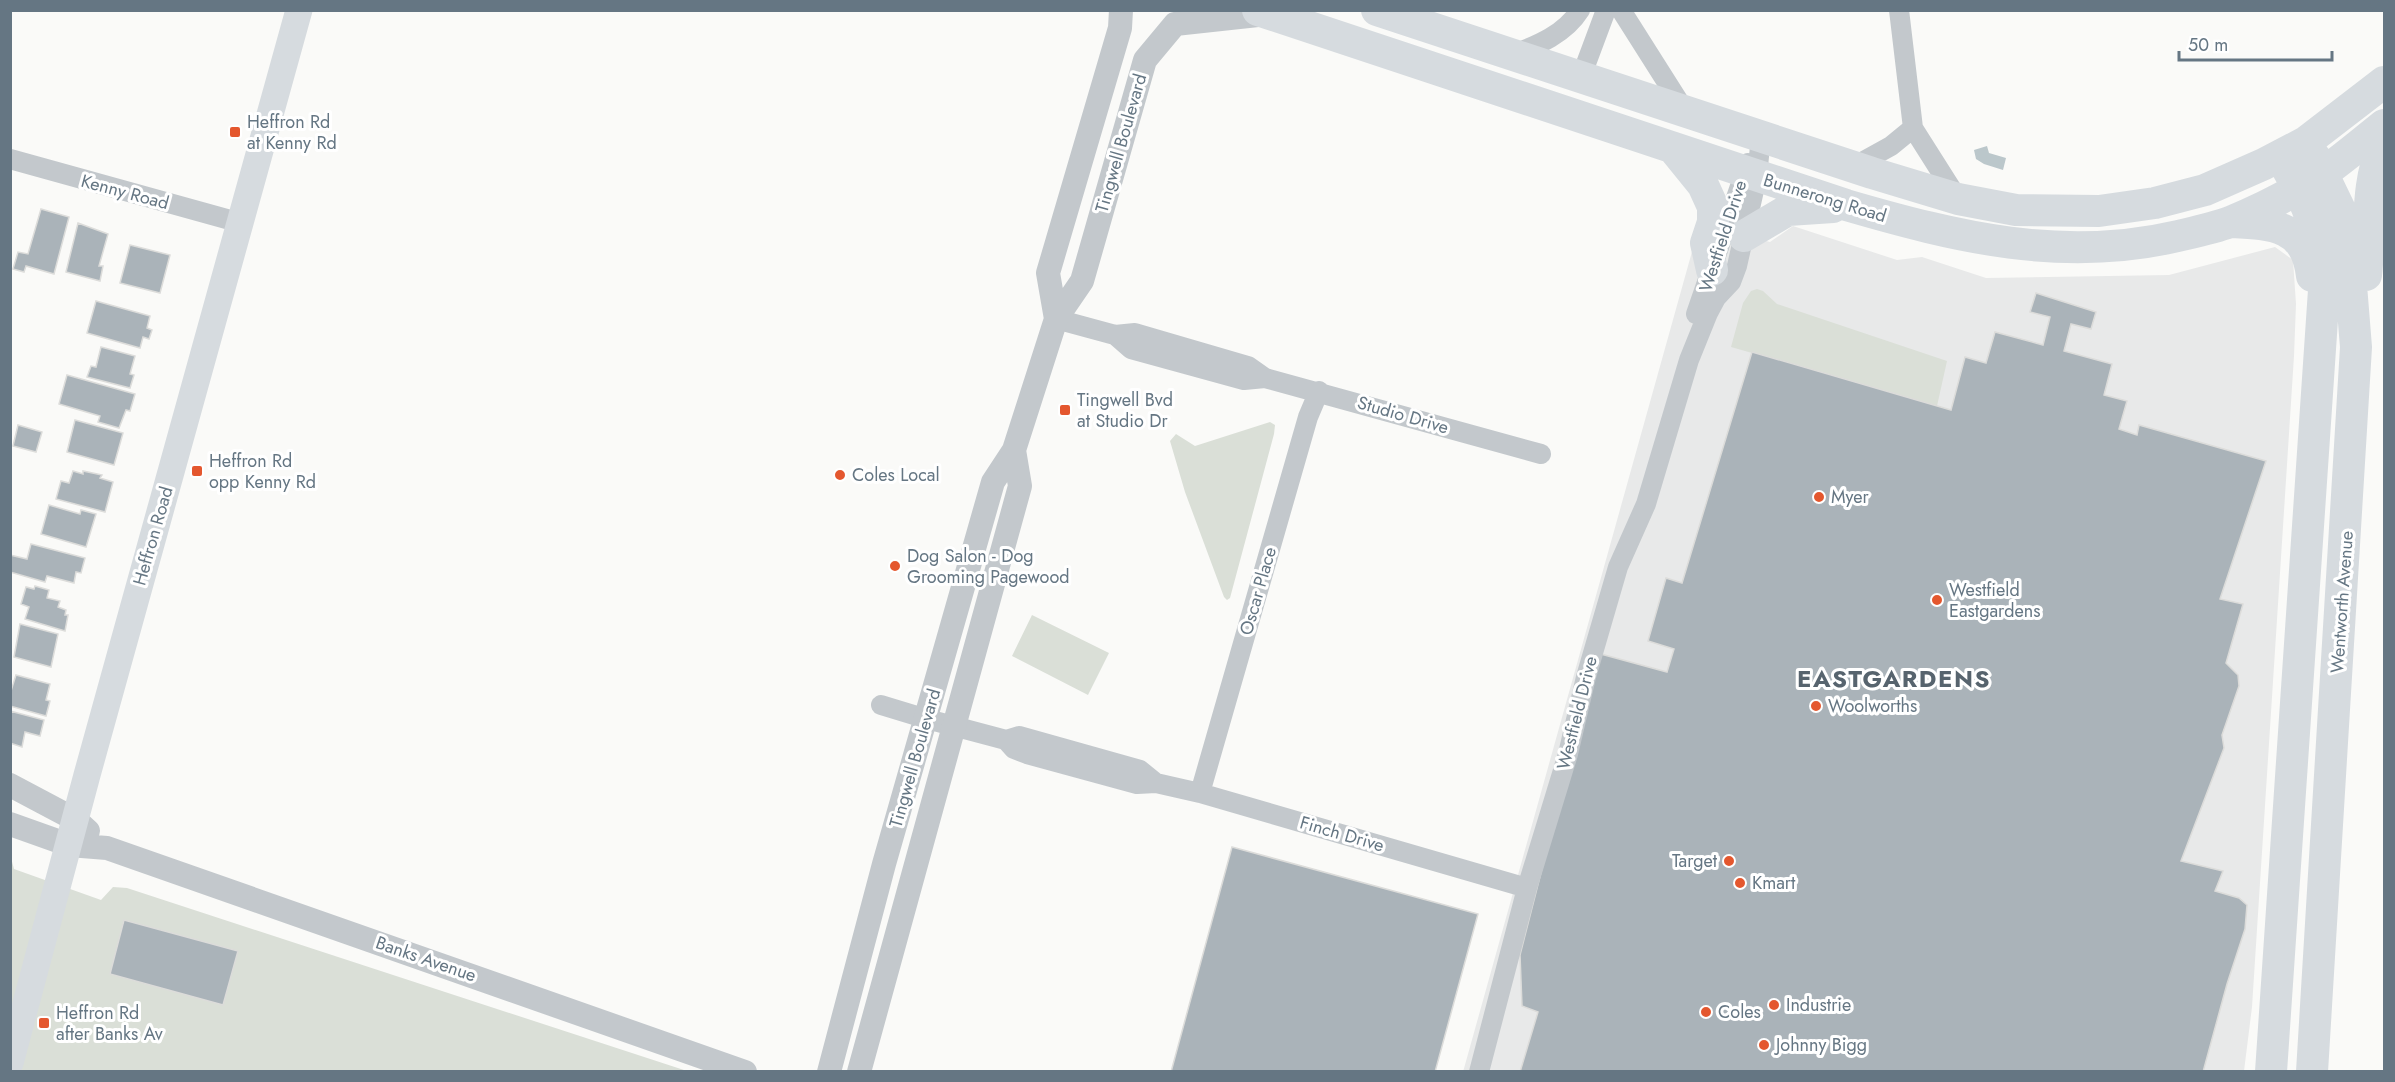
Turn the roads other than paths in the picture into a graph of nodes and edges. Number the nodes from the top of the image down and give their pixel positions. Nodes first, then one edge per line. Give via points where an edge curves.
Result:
1 (299, 10) edge
2 (1121, 10) edge
3 (1377, 10) edge
4 (1580, 10) edge
5 (1606, 10) edge
6 (1621, 10) edge
7 (1899, 10) edge
8 (1262, 12) edge
9 (1511, 55) junction
10 (1581, 77) junction
11 (2385, 82) edge
12 (1685, 111) junction
13 (2385, 125) edge
14 (1913, 128) junction
15 (1761, 136) junction
16 (2385, 143) edge
17 (1673, 148) junction
18 (2293, 149) junction
19 (10, 159) edge
20 (1853, 167) junction
21 (1751, 174) junction
22 (2311, 180) junction
23 (1958, 199) junction
24 (1845, 205) junction
25 (241, 222) junction
26 (2229, 222) junction
27 (1744, 236) junction
28 (1712, 270) junction
29 (1056, 319) junction
30 (2356, 346) junction
31 (2321, 349) junction
32 (1689, 360) junction
33 (1319, 392) junction
34 (1014, 450) junction
35 (1541, 454) dead end
36 (881, 705) dead end
37 (927, 719) junction
38 (954, 726) junction
39 (10, 785) edge
40 (1200, 793) junction
41 (76, 820) junction
42 (10, 824) edge
43 (69, 846) junction
44 (106, 848) junction
45 (1527, 888) junction
46 (10, 1063) edge
47 (745, 1071) edge
48 (829, 1071) edge
49 (859, 1071) edge
50 (1479, 1071) edge
51 (2271, 1071) edge
52 (2312, 1071) edge

1 - 25 main road, Heffron Road
2 - 29 street, Tingwell Boulevard via 1120,28 1048,273
3 - 9 main road, Bunnerong Road
4 - 9 street via 1562,30 1539,45
5 - 10 street
6 - 12 street
7 - 14 street
8 - 17 main road, Bunnerong Road
8 - 29 street, Tingwell Boulevard via 1176,24 1145,60 1082,281
9 - 10 main road, Bunnerong Road
10 - 12 main road, Bunnerong Road
11 - 18 main road, Bunnerong Road
12 - 15 main road, Bunnerong Road
13 - 22 main road, Bunnerong Road
14 - 20 street
14 - 23 street
15 - 20 main road, Bunnerong Road
15 - 21 street, Westfield Drive
16 - 30 main road via 2371,199
17 - 21 main road, Bunnerong Road
17 - 28 main road via 1703,185 1713,207 1706,243
18 - 22 main road, Wentworth Avenue
18 - 23 main road, Bunnerong Road via 2205,190 2155,204 2099,211 2037,212
19 - 25 street, Kenny Road
20 - 23 main road, Bunnerong Road
21 - 24 main road, Bunnerong Road
21 - 27 street, Westfield Drive
21 - 28 street, Westfield Drive
22 - 26 main road, Bunnerong Road
22 - 30 main road, Wentworth Avenue via 2342,214
22 - 31 main road, Wentworth Avenue via 2312,217 2321,250 2324,290
24 - 26 main road, Bunnerong Road via 1925,228 1995,242 2063,248 2162,240
24 - 27 main road via 1788,210
25 - 41 main road, Heffron Road
26 - 31 main road via 2274,226 2301,243 2312,270
27 - 32 street, Westfield Drive via 1731,282 1716,298
28 - 32 street, Westfield Drive via 1693,322
29 - 33 street, Studio Drive via 1115,335 1131,349 1244,380 1265,378
29 - 34 street, Tingwell Boulevard
30 - 52 main road, Wentworth Avenue
31 - 51 main road, Wentworth Avenue
32 - 45 street, Westfield Drive via 1646,504 1618,567
33 - 35 street, Studio Drive
33 - 40 street, Oscar Place via 1308,417
34 - 37 street, Tingwell Boulevard via 993,482
34 - 38 street, Tingwell Boulevard via 1020,486
36 - 37 street, Finch Drive
37 - 38 street, Finch Drive
37 - 48 street, Tingwell Boulevard
38 - 40 street, Finch Drive via 1006,740 1014,749 1027,754 1137,784 1156,783
38 - 49 street, Tingwell Boulevard
39 - 41 street, Banks Avenue
40 - 45 street, Finch Drive
41 - 43 main road, Heffron Road
41 - 44 street, Banks Avenue
42 - 43 street, Banks Avenue
43 - 44 street, Banks Avenue
43 - 46 main road, Heffron Road
44 - 47 street, Banks Avenue
45 - 50 street, Westfield Drive

